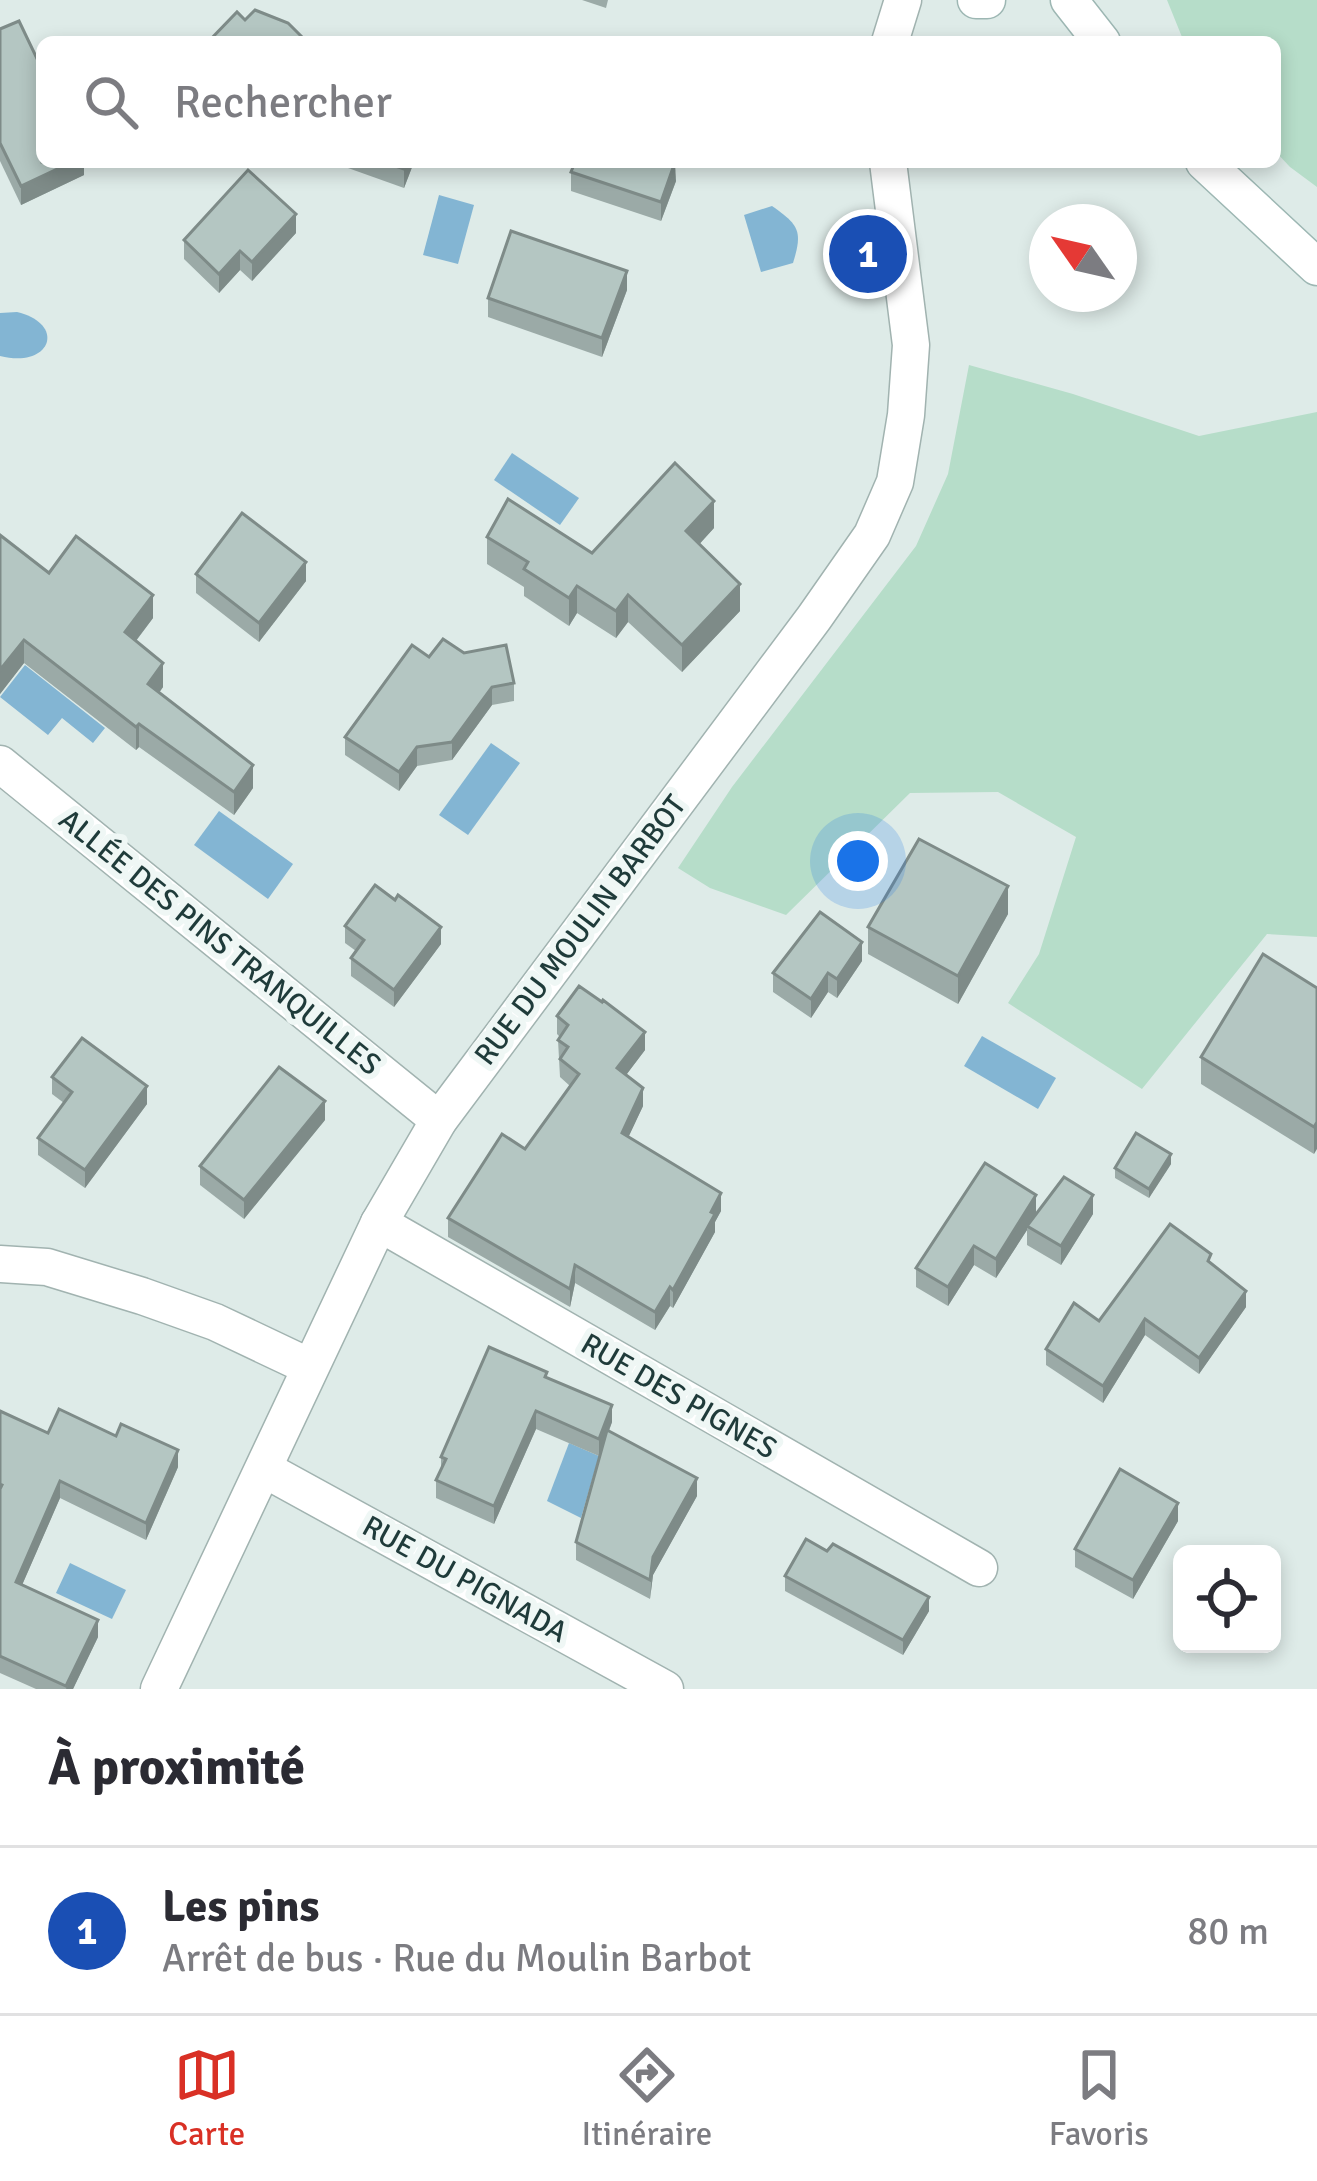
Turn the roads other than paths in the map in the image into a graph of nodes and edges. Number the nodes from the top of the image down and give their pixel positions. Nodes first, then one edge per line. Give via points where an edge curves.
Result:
1 (903, 0) edge
2 (976, 0) edge
3 (987, 0) edge
4 (1069, 0) edge
5 (892, 36) edge
6 (1097, 36) edge
7 (889, 168) edge
8 (1210, 168) edge
9 (1317, 267) edge
10 (0, 764) edge
11 (440, 1120) junction
12 (379, 1223) junction
13 (0, 1264) edge
14 (310, 1367) junction
15 (264, 1469) junction
16 (980, 1568) dead end
17 (159, 1689) edge
18 (665, 1689) edge

1 - 5 street
2 - 3 street
4 - 6 street
7 - 11 street, RUE DU MOULIN BARBOT via 911,345 895,482 872,535
8 - 9 street
10 - 11 street, ALLÉE DES PINS TRANQUILLES
11 - 12 street, RUE DU MOULIN BARBOT
12 - 14 street, RUE DU MOULIN BARBOT
12 - 16 street, RUE DES PIGNES
13 - 14 street via 47,1268 142,1296
14 - 15 street, RUE DU MOULIN BARBOT
15 - 17 street, RUE DU MOULIN BARBOT
15 - 18 street, RUE DU PIGNADA

